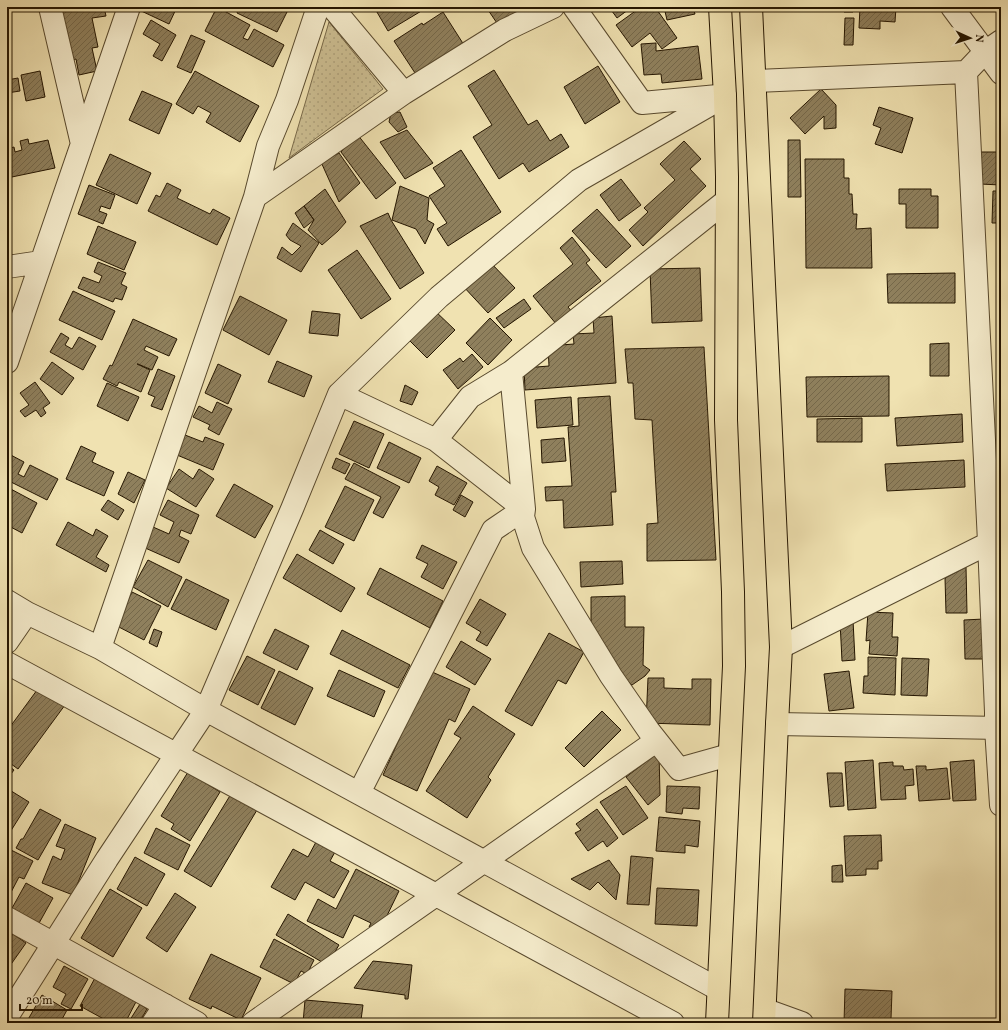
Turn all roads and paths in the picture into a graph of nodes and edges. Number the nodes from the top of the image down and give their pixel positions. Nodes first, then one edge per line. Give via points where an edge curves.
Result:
1 (50, 7) edge
2 (129, 7) edge
3 (318, 7) edge
4 (332, 7) edge
5 (553, 7) edge
6 (574, 7) edge
7 (720, 7) edge
8 (752, 7) edge
9 (952, 7) edge
10 (993, 46) edge
11 (966, 72) junction
12 (1001, 73) edge
13 (755, 81) junction
14 (404, 93) junction
15 (725, 96) junction
16 (82, 144) junction
17 (255, 197) junction
18 (726, 201) junction
19 (41, 262) junction
20 (7, 267) edge
21 (7, 362) edge
22 (511, 372) junction
23 (339, 394) junction
24 (436, 440) junction
25 (524, 509) junction
26 (995, 539) edge
27 (7, 601) edge
28 (27, 613) junction
29 (7, 642) edge
30 (781, 647) junction
31 (100, 648) junction
32 (7, 663) edge
33 (206, 710) junction
34 (777, 724) junction
35 (998, 728) edge
36 (656, 741) junction
37 (177, 754) junction
38 (729, 755) junction
39 (359, 793) junction
40 (1001, 805) edge
41 (484, 861) junction
42 (436, 895) junction
43 (7, 918) edge
44 (54, 944) junction
45 (718, 989) junction
46 (165, 1005) junction
47 (765, 1016) edge
48 (7, 1017) edge
49 (153, 1023) edge
50 (197, 1023) edge
51 (253, 1023) edge
52 (673, 1023) edge
53 (717, 1023) edge
54 (802, 1023) edge

1 - 16 street
2 - 16 street
3 - 17 street via 287,100 268,146
4 - 14 street
5 - 14 street via 505,30
6 - 15 street via 642,102
7 - 15 main road
8 - 13 main road
9 - 10 street
10 - 11 street
10 - 12 street
11 - 13 street
11 - 26 street
13 - 30 main road
14 - 17 street
15 - 18 main road
15 - 23 street via 579,180 439,297
16 - 19 street
17 - 31 street
18 - 22 street
18 - 38 main road via 726,420 734,658
19 - 20 street
19 - 21 street
22 - 24 street via 470,397
22 - 25 street
23 - 24 street
23 - 33 street
24 - 25 street
25 - 36 street via 523,517 533,548 612,676
25 - 39 street via 493,530
26 - 30 street
26 - 35 street
27 - 28 street
28 - 29 street
28 - 31 street
30 - 34 main road
31 - 33 street
32 - 37 street
33 - 37 street
33 - 39 street
34 - 35 street
34 - 47 main road
35 - 40 street
36 - 38 street via 679,769
36 - 41 street
37 - 42 street
37 - 44 street
38 - 45 main road
39 - 41 street
41 - 42 street
41 - 45 street
42 - 51 street
42 - 52 street
43 - 44 street
44 - 46 street
44 - 48 street
45 - 53 main road
46 - 49 street
46 - 50 street
47 - 54 street

